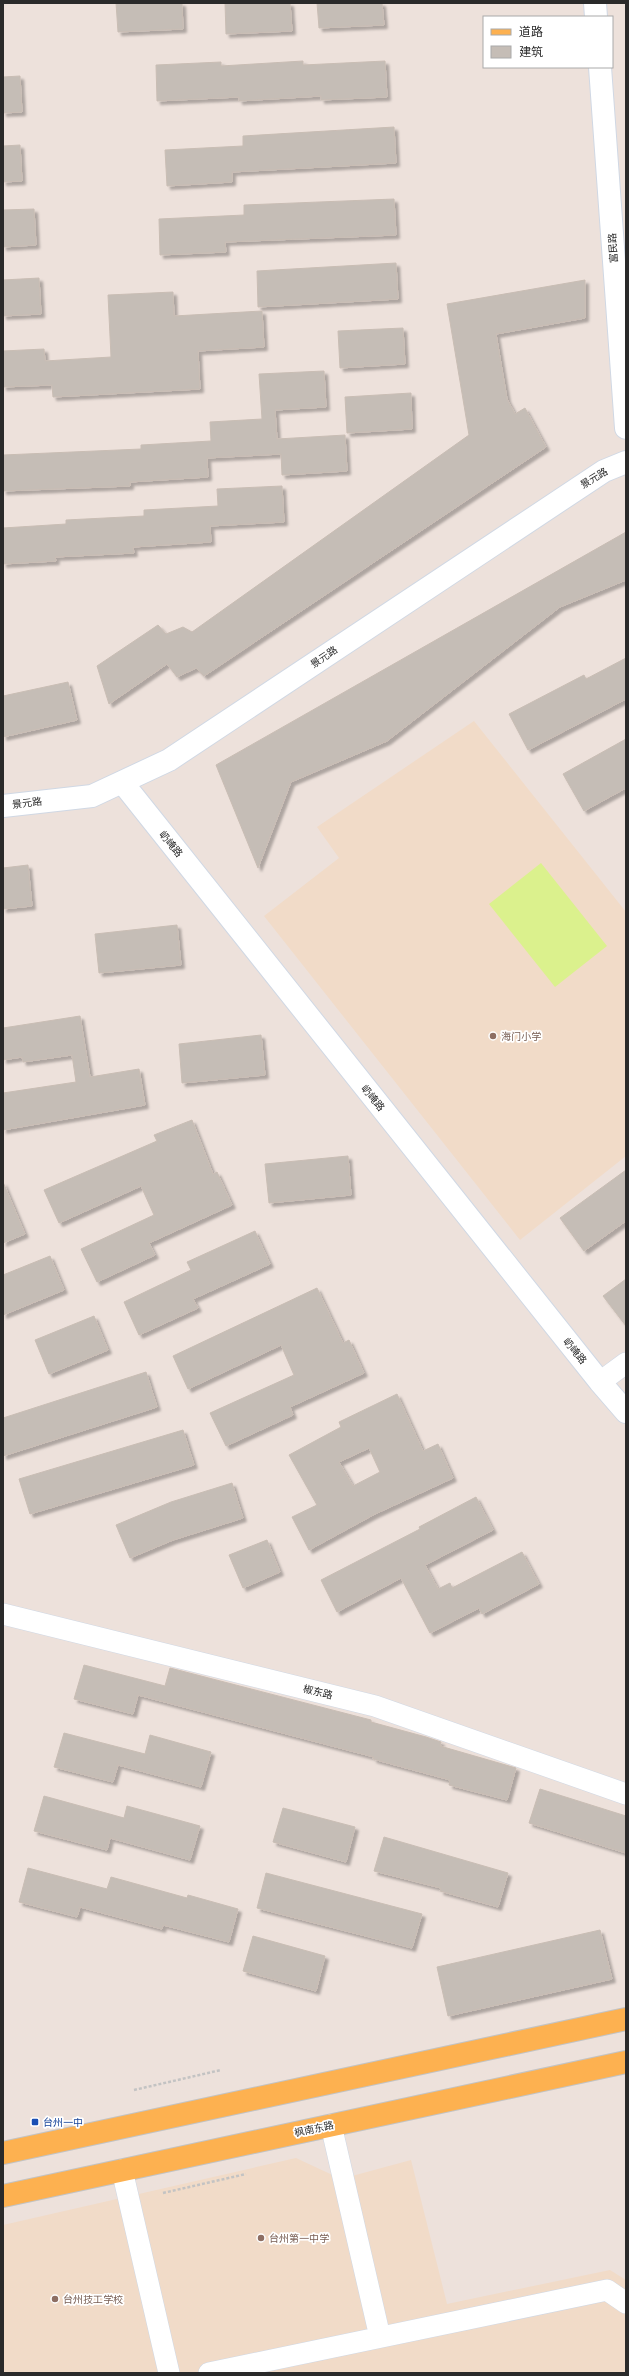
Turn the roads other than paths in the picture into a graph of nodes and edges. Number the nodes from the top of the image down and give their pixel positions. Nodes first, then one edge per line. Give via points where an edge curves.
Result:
1 (595, 3) edge
2 (596, 16) edge
3 (600, 68) edge
4 (626, 428) edge
5 (626, 462) edge
6 (122, 782) junction
7 (3, 806) edge
8 (626, 1363) edge
9 (600, 1382) junction
10 (626, 1412) edge
11 (3, 1614) edge
12 (626, 1794) edge
13 (626, 2019) edge
14 (626, 2062) edge
15 (331, 2125) junction
16 (3, 2153) edge
17 (122, 2170) junction
18 (3, 2196) edge
19 (626, 2303) edge
20 (380, 2337) junction
21 (169, 2373) edge
22 (209, 2373) edge

1 - 2 street
3 - 4 street, 富民路
5 - 6 street, 景元路 via 604,471 169,760
6 - 7 street, 景元路 via 92,796
6 - 9 street, 屷崦路
8 - 9 street
9 - 10 street, 屷崦路
11 - 12 street, 椒东路 via 375,1706
13 - 16 main road
14 - 15 main road, 枫南东路
15 - 17 main road, 枫南东路
15 - 20 street
17 - 18 main road, 枫南东路
17 - 21 street
19 - 20 street via 607,2290
20 - 22 street

